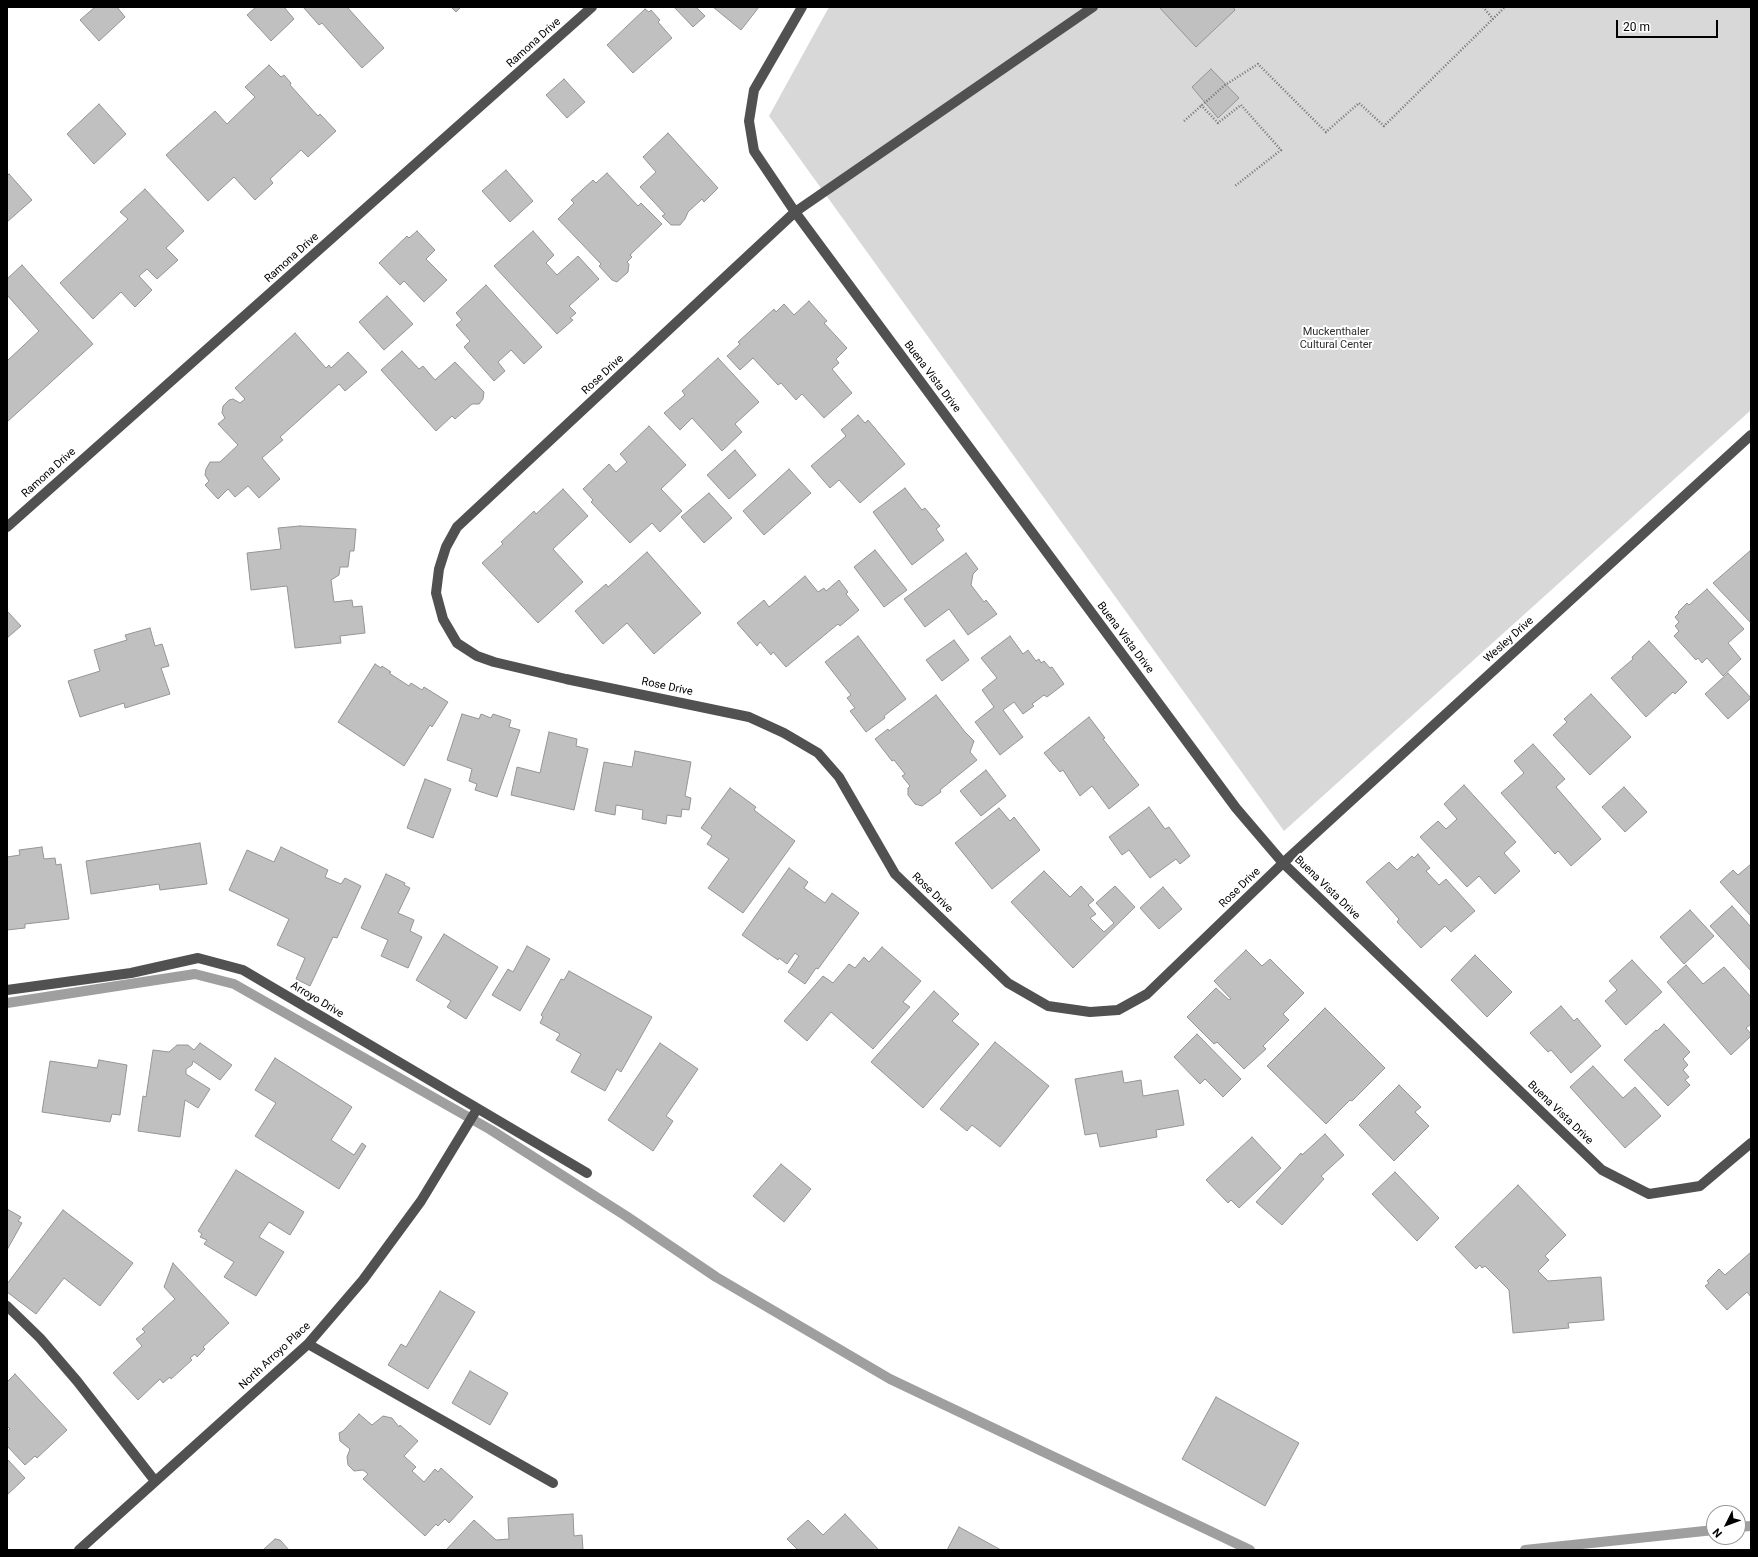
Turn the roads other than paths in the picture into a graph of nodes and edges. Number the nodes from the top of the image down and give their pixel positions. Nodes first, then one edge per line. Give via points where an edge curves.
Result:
1 (592, 7) edge
2 (802, 7) edge
3 (1093, 7) edge
4 (795, 212) junction
5 (1751, 435) edge
6 (7, 527) edge
7 (1283, 863) junction
8 (7, 990) edge
9 (477, 1109) junction
10 (1751, 1143) edge
11 (587, 1173) dead end
12 (7, 1306) edge
13 (308, 1344) junction
14 (155, 1481) junction
15 (553, 1483) dead end
16 (79, 1550) edge

1 - 6 street, Ramona Drive
2 - 4 street, Buena Vista Drive via 754,90 749,121 754,151
3 - 4 street, Rose Drive
4 - 7 street, Buena Vista Drive via 1236,808
4 - 7 street, Rose Drive via 457,527 446,547 439,569 436,593 443,619 457,643 477,656 494,662 749,716 818,753 839,777 895,874 1008,983 1048,1006 1090,1012 1118,1010 1148,994
5 - 7 street, Wesley Drive
7 - 10 street, Buena Vista Drive via 1602,1170 1649,1194 1700,1186
8 - 9 street, Arroyo Drive via 130,973 198,958 243,970
9 - 11 street, Arroyo Drive
9 - 13 street, North Arroyo Place via 421,1201 364,1280
12 - 14 street via 40,1338 77,1381
13 - 14 street, North Arroyo Place
13 - 15 street
14 - 16 street, North Arroyo Place

